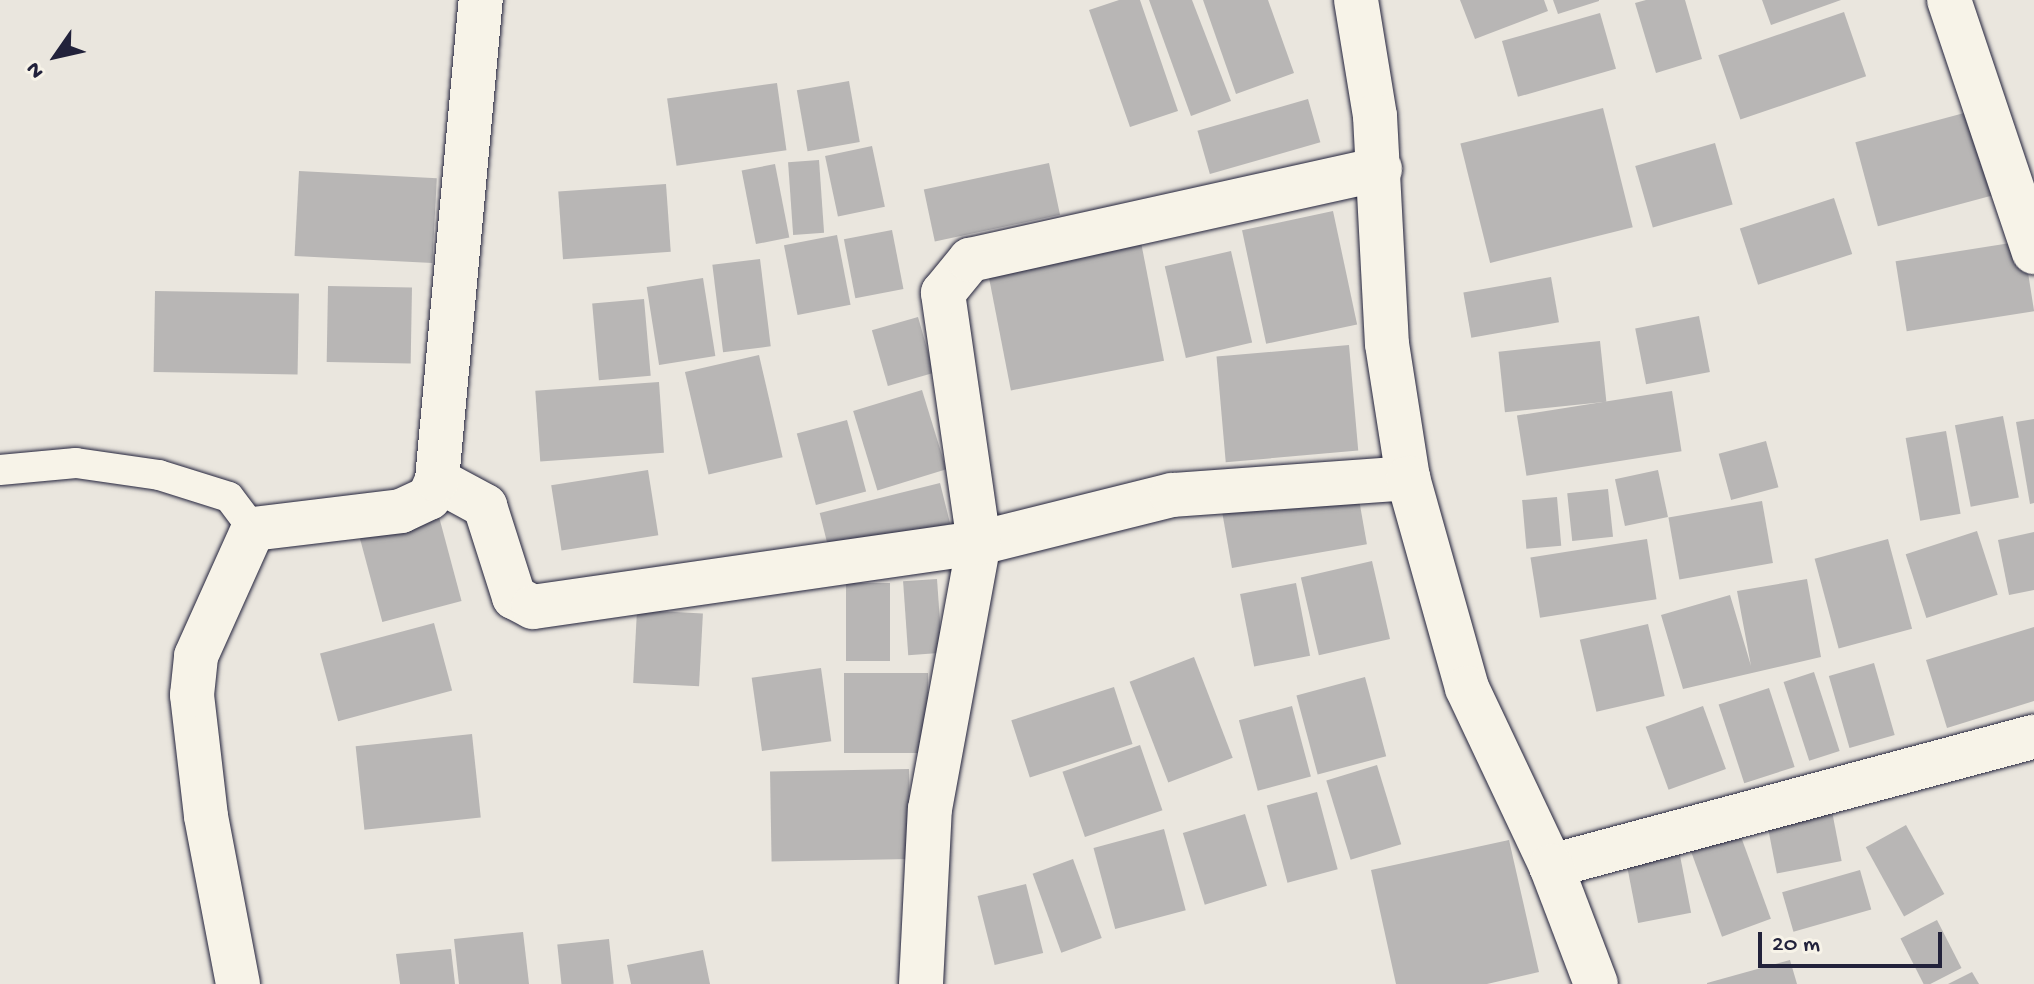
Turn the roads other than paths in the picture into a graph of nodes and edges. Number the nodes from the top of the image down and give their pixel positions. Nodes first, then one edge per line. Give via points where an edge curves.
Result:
1 (481, 0) edge
2 (1356, 0) edge
3 (1949, 0) edge
4 (1380, 169) junction
5 (2034, 252) edge
6 (0, 470) edge
7 (1408, 478) junction
8 (437, 480) junction
9 (253, 529) junction
10 (979, 543) junction
11 (2034, 737) edge
12 (1551, 866) junction
13 (238, 984) edge
14 (921, 984) edge
15 (1596, 984) edge

1 - 8 street
2 - 4 street
3 - 5 street
4 - 7 street via 1387,344
4 - 10 street via 959,268 943,293 944,318
6 - 9 lane via 76,463 159,475 229,497
7 - 10 street via 1172,495
7 - 12 street via 1467,688
8 - 9 street via 429,498 401,511
8 - 10 street via 485,506 507,581 524,606
9 - 13 street via 210,613 192,695 206,816
10 - 14 street via 930,809
11 - 12 street
12 - 15 street

